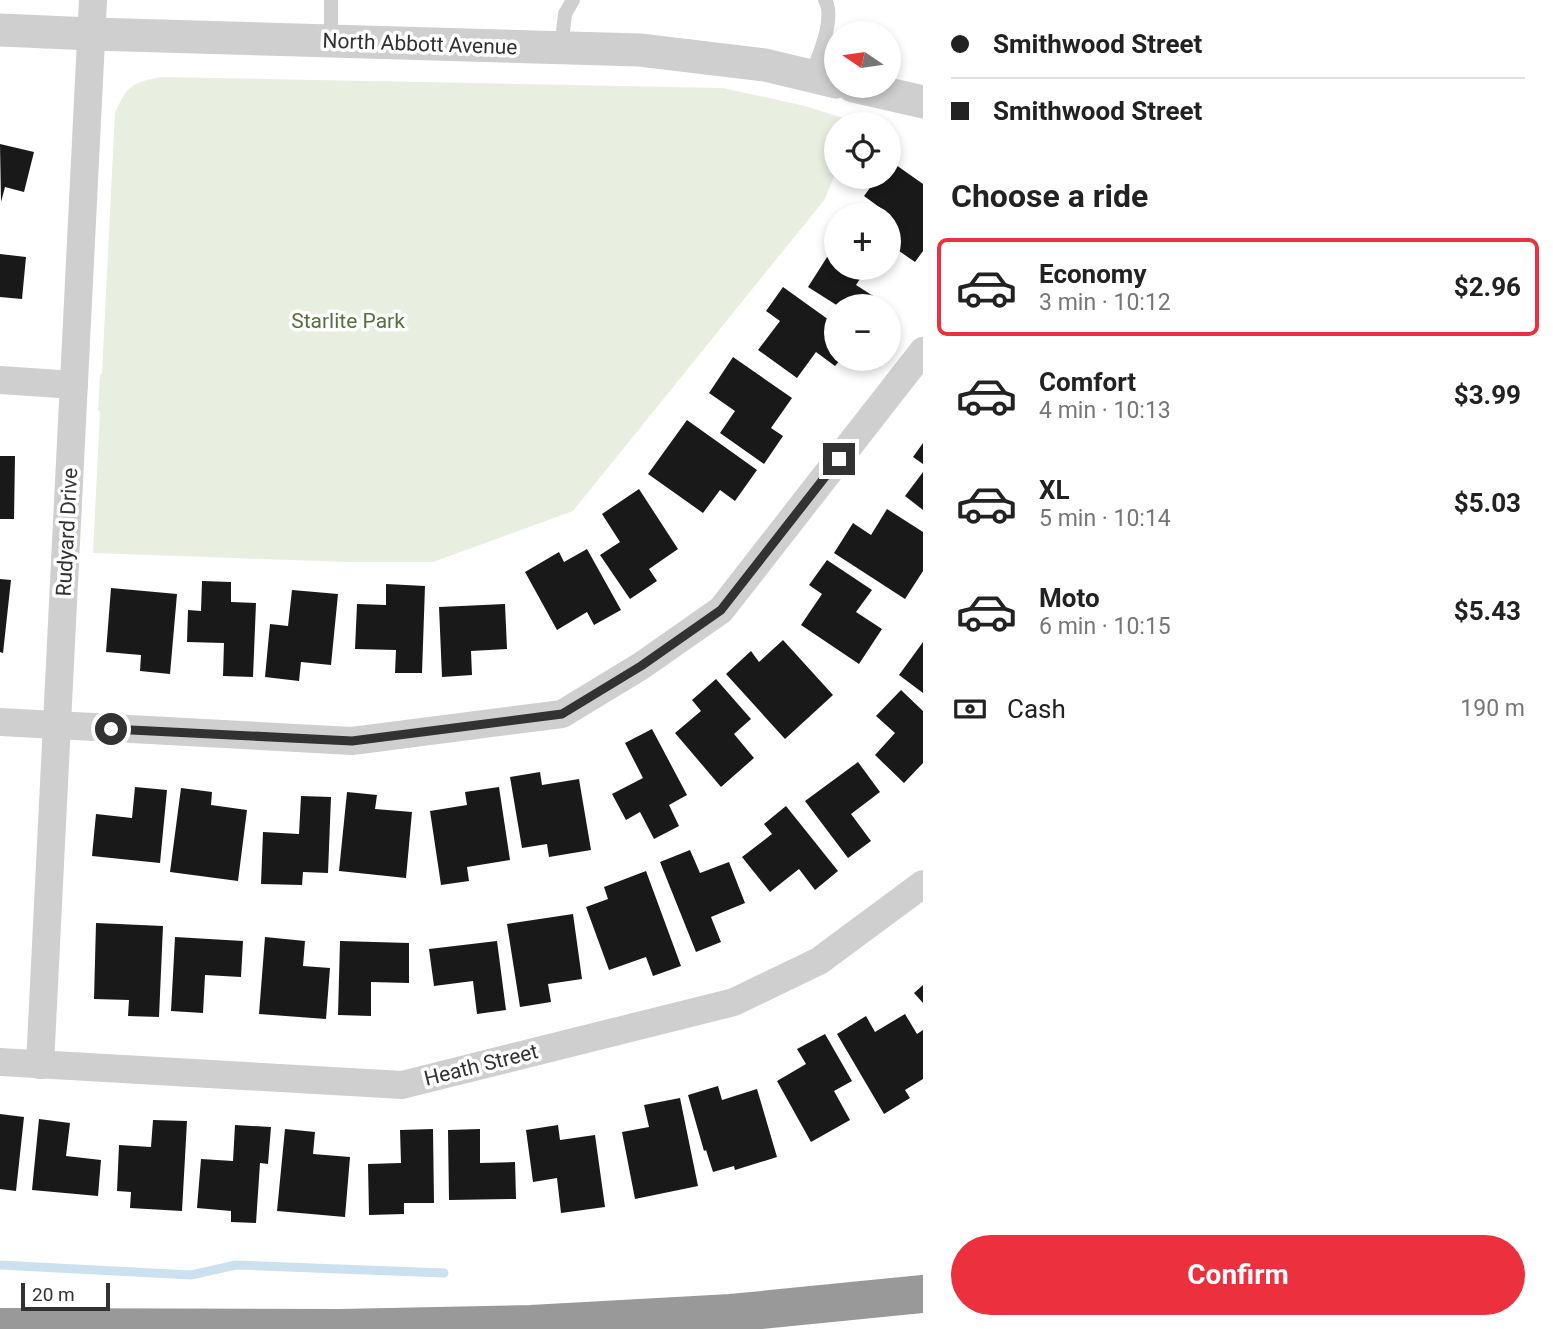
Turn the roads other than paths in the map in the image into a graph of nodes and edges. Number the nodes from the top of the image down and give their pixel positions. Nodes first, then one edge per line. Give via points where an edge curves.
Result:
1 (93, 0) edge
2 (331, 0) edge
3 (573, 0) edge
4 (825, 0) edge
5 (827, 21) edge
6 (0, 30) edge
7 (92, 34) junction
8 (331, 41) junction
9 (561, 48) junction
10 (824, 79) edge
11 (901, 98) edge
12 (923, 103) edge
13 (923, 351) edge
14 (0, 380) edge
15 (74, 385) junction
16 (0, 722) edge
17 (57, 726) junction
18 (923, 884) edge
19 (0, 1062) edge
20 (40, 1065) junction
21 (923, 1294) edge
22 (0, 1327) edge

1 - 7 street, Rudyard Drive
2 - 8 lane
3 - 9 lane via 565,14
4 - 5 lane
6 - 7 street, North Abbott Avenue
7 - 8 street, North Abbott Avenue
7 - 15 street, Rudyard Drive
8 - 9 street, North Abbott Avenue
9 - 10 street, North Abbott Avenue via 640,50 765,65
11 - 12 street
13 - 17 street via 721,610 562,714 352,741
14 - 15 street
15 - 17 street, Rudyard Drive
16 - 17 street
17 - 20 street, Rudyard Drive
18 - 20 street, Heath Street via 819,961 734,1002 402,1085
19 - 20 street, Heath Street
21 - 22 highway via 731,1313 531,1324

